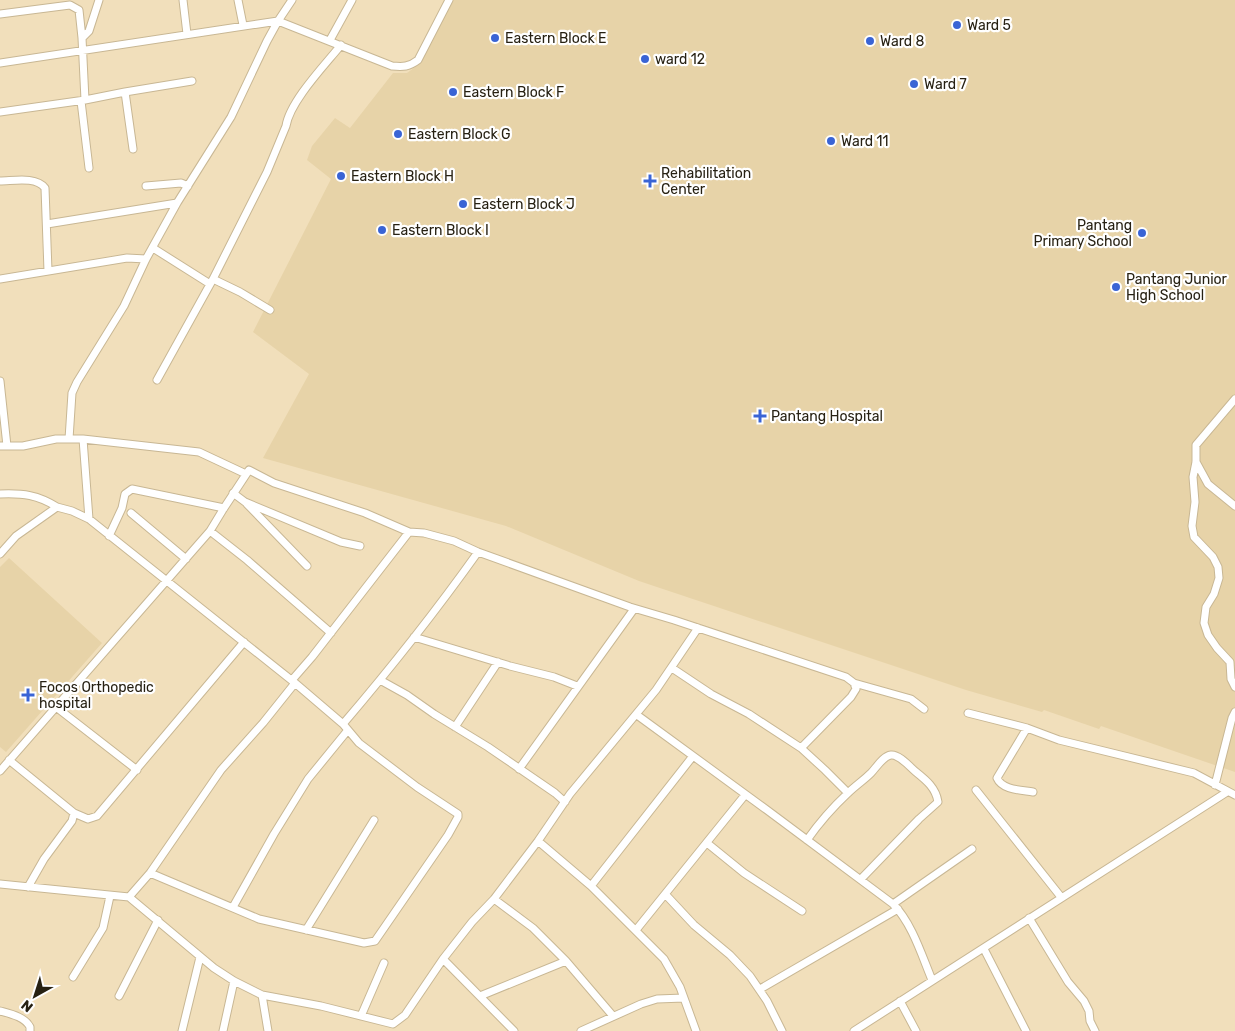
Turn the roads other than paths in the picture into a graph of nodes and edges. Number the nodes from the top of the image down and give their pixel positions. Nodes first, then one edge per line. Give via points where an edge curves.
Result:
1 (99, 0) edge
2 (183, 0) edge
3 (238, 0) edge
4 (292, 0) edge
5 (352, 0) edge
6 (449, 0) edge
7 (0, 14) edge
8 (278, 21) junction
9 (244, 25) junction
10 (186, 34) junction
11 (82, 38) junction
12 (330, 40) junction
13 (341, 45) junction
14 (82, 50) junction
15 (0, 62) edge
16 (192, 81) dead end
17 (125, 92) junction
18 (83, 100) junction
19 (0, 112) edge
20 (133, 149) dead end
21 (89, 168) dead end
22 (0, 181) edge
23 (146, 186) dead end
24 (188, 186) junction
25 (176, 203) junction
26 (47, 224) junction
27 (153, 248) junction
28 (146, 259) junction
29 (48, 271) junction
30 (0, 279) edge
31 (212, 282) junction
32 (270, 310) dead end
33 (157, 380) dead end
34 (0, 381) edge
35 (1235, 399) edge
36 (69, 439) junction
37 (84, 439) junction
38 (3, 446) edge
39 (1196, 462) junction
40 (246, 474) junction
41 (233, 493) junction
42 (0, 494) edge
43 (246, 502) junction
44 (1235, 506) edge
45 (57, 507) junction
46 (224, 508) junction
47 (131, 513) dead end
48 (88, 519) junction
49 (210, 531) junction
50 (408, 532) junction
51 (109, 536) junction
52 (360, 546) dead end
53 (478, 552) junction
54 (0, 554) edge
55 (186, 559) junction
56 (307, 566) dead end
57 (166, 581) junction
58 (634, 609) junction
59 (698, 628) junction
60 (331, 633) junction
61 (414, 637) junction
62 (244, 642) junction
63 (498, 662) junction
64 (672, 668) junction
65 (380, 680) junction
66 (294, 682) junction
67 (854, 683) junction
68 (577, 686) junction
69 (1235, 687) edge
70 (56, 707) junction
71 (924, 709) dead end
72 (1235, 712) edge
73 (968, 713) dead end
74 (637, 716) junction
75 (345, 727) junction
76 (455, 727) junction
77 (1027, 728) junction
78 (801, 748) junction
79 (694, 756) junction
80 (9, 760) junction
81 (519, 769) junction
82 (0, 770) edge
83 (137, 770) junction
84 (1215, 785) junction
85 (976, 790) dead end
86 (1033, 792) dead end
87 (1227, 792) junction
88 (848, 793) junction
89 (746, 795) junction
90 (1235, 795) edge
91 (565, 802) junction
92 (74, 813) junction
93 (374, 820) dead end
94 (807, 840) junction
95 (538, 841) junction
96 (707, 843) junction
97 (972, 849) dead end
98 (150, 873) junction
99 (861, 879) junction
100 (0, 884) edge
101 (591, 886) junction
102 (28, 887) junction
103 (666, 895) junction
104 (110, 896) junction
105 (1061, 897) junction
106 (129, 898) junction
107 (494, 899) junction
108 (233, 907) junction
109 (896, 907) junction
110 (802, 911) dead end
111 (1030, 918) junction
112 (158, 920) junction
113 (306, 930) junction
114 (636, 930) junction
115 (984, 948) junction
116 (200, 957) junction
117 (443, 959) junction
118 (566, 961) junction
119 (384, 963) dead end
120 (73, 977) dead end
121 (932, 980) junction
122 (234, 982) junction
123 (760, 989) junction
124 (262, 995) junction
125 (119, 996) dead end
126 (480, 996) junction
127 (684, 998) junction
128 (900, 1001) junction
129 (0, 1011) edge
130 (361, 1016) junction
131 (613, 1016) junction
132 (393, 1028) edge
133 (30, 1031) edge
134 (182, 1031) edge
135 (223, 1031) edge
136 (268, 1031) edge
137 (514, 1031) edge
138 (581, 1031) edge
139 (696, 1031) edge
140 (782, 1031) edge
141 (854, 1031) edge
142 (916, 1031) edge
143 (1026, 1031) edge
144 (1095, 1031) edge

1 - 11 street via 89,31
2 - 10 street
3 - 9 street
4 - 8 street
5 - 12 street
6 - 13 street via 418,60 411,65 392,66
7 - 11 street via 70,5 78,10
8 - 9 street
8 - 12 street
8 - 24 street via 231,117
9 - 10 street
10 - 14 street
11 - 14 street
12 - 13 street
13 - 31 street via 287,118 267,172
14 - 15 street
14 - 18 street
16 - 17 street
17 - 18 street
17 - 20 street
18 - 19 street
18 - 21 street
22 - 26 street via 30,180 42,184
23 - 24 street via 181,183
24 - 25 street
25 - 26 street
25 - 27 street
26 - 29 street
27 - 28 street
27 - 31 street
28 - 29 street via 127,258
28 - 36 street via 124,306 72,393
29 - 30 street
31 - 32 street via 240,292
31 - 33 street
34 - 38 street
35 - 39 street via 1196,445
36 - 37 street
36 - 38 street
37 - 40 street via 199,452
37 - 48 street
39 - 44 street via 1208,484
39 - 69 street via 1193,477 1194,537 1213,557 1219,578 1206,608 1204,623 1208,635 1230,662 1230,680
40 - 41 street
40 - 50 street via 249,470
41 - 43 street
41 - 46 street
42 - 45 street via 38,496
43 - 52 street via 341,542
43 - 56 street
45 - 48 street
45 - 54 street via 16,536
46 - 49 street
46 - 51 street via 132,489 125,494
47 - 55 street
48 - 51 street
49 - 55 street
49 - 60 street
50 - 53 street via 447,539
50 - 60 street
51 - 57 street
53 - 58 street
53 - 61 street
55 - 57 street
57 - 62 street
57 - 70 street
58 - 59 street
58 - 68 street
59 - 64 street
59 - 67 street via 846,677
60 - 66 street
61 - 63 street
61 - 65 street
62 - 66 street
62 - 83 street
63 - 68 street
63 - 76 street
64 - 74 street
64 - 78 street
65 - 75 street
65 - 76 street
66 - 75 street
66 - 98 street via 264,723 221,770
67 - 71 street via 910,699
67 - 78 street via 856,689 851,697
68 - 81 street
70 - 80 street
70 - 83 street
72 - 84 street
73 - 77 street
74 - 79 street
74 - 91 street
75 - 108 street via 308,779
75 - 113 street via 359,743 456,812 458,817 375,940 364,943
76 - 81 street
77 - 84 street via 1059,740 1194,773
77 - 86 street via 997,778 1005,787
78 - 88 street
79 - 89 street
79 - 101 street
80 - 82 street
80 - 92 street
81 - 91 street
83 - 92 street via 97,816 88,820
84 - 87 street
85 - 105 street
87 - 90 street
87 - 105 street
88 - 94 street
88 - 99 street via 890,755 894,755 937,794 935,806
89 - 94 street
89 - 96 street
91 - 95 street
92 - 102 street via 72,821
93 - 113 street
94 - 99 street
95 - 101 street
95 - 107 street
96 - 103 street
96 - 110 street via 744,874
97 - 109 street
98 - 106 street
98 - 108 street
99 - 109 street
100 - 102 street
101 - 114 street
102 - 104 street
103 - 114 street
103 - 123 street via 694,925 730,955
104 - 106 street
104 - 120 street via 103,928
105 - 111 street
106 - 112 street
107 - 117 street
107 - 118 street via 533,928
108 - 113 street via 259,919
109 - 121 street via 920,950
109 - 123 street
111 - 115 street
111 - 144 street via 1068,982 1084,1001
112 - 116 street
112 - 125 street
114 - 127 street via 664,959
115 - 121 street
115 - 143 street
116 - 122 street
116 - 134 street
117 - 126 street
117 - 132 street
118 - 126 street
118 - 131 street
119 - 130 street
121 - 128 street
122 - 124 street
122 - 135 street
123 - 140 street
124 - 130 street
124 - 136 street
126 - 137 street
127 - 131 street via 657,999
127 - 139 street
128 - 141 street
128 - 142 street
129 - 133 street via 27,1022
130 - 132 street
131 - 138 street

